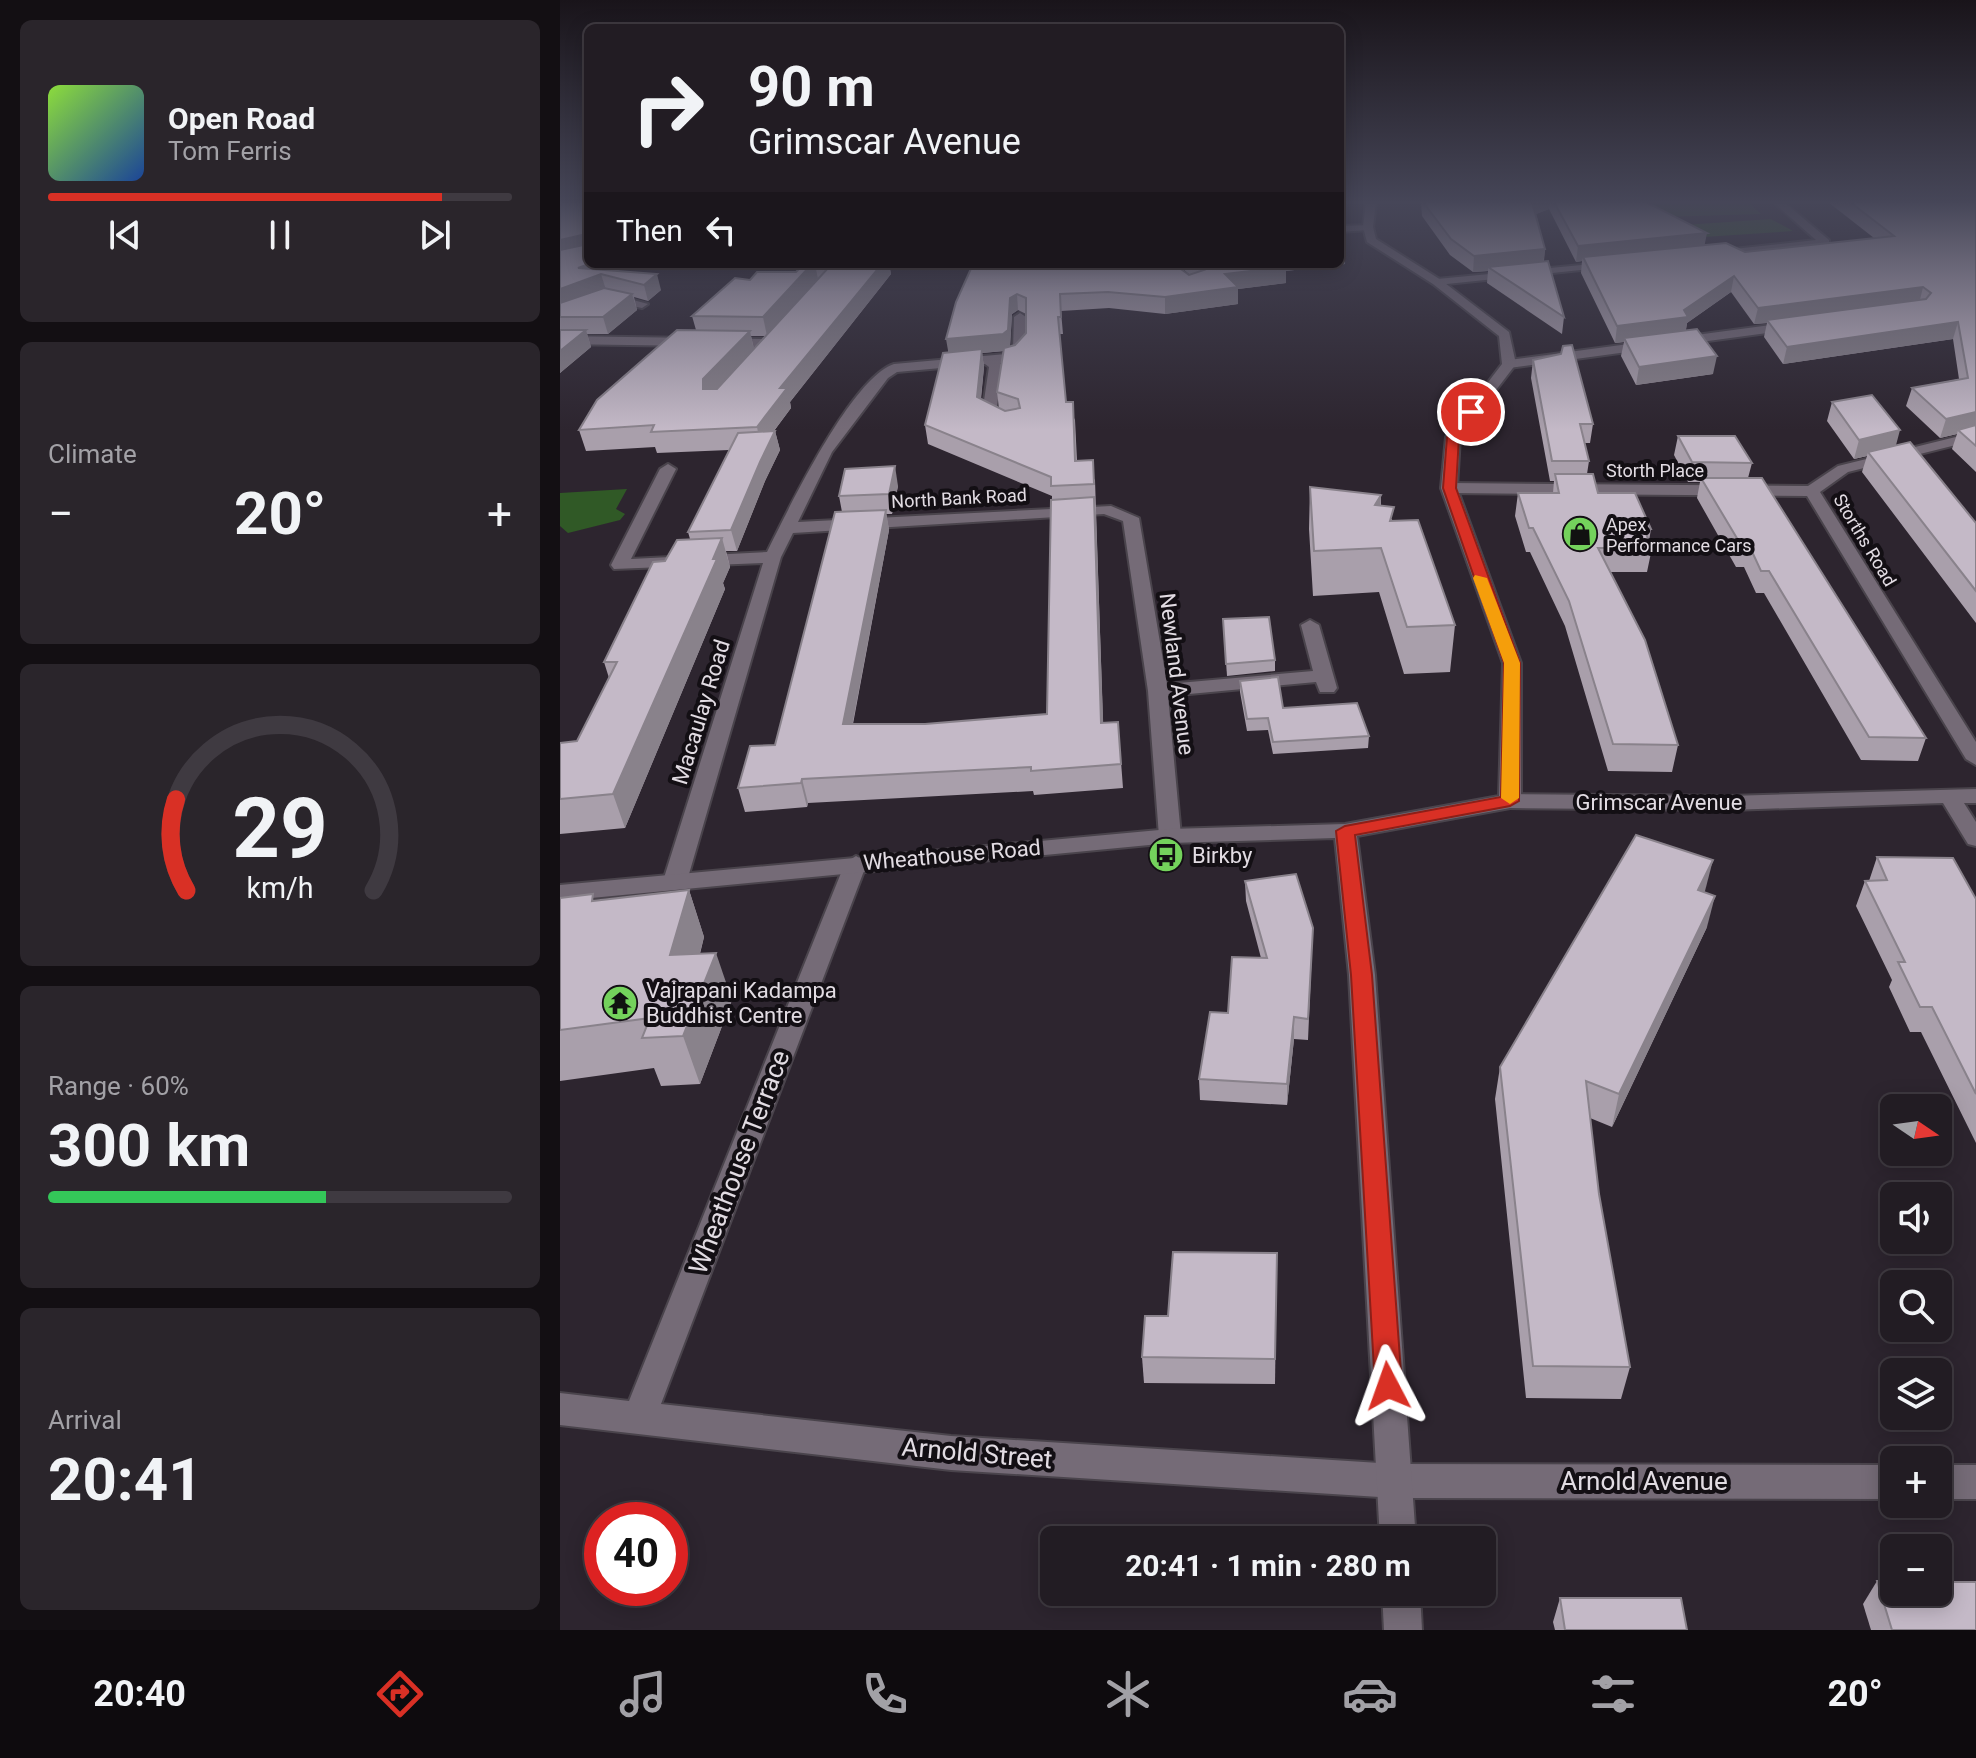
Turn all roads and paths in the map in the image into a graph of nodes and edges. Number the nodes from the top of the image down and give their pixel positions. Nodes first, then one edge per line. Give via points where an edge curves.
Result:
1 (1431, 278) edge
2 (1476, 278) edge
3 (1437, 282) junction
4 (585, 292) edge
5 (607, 297) junction
6 (642, 304) edge
7 (560, 314) edge
8 (1020, 317) edge
9 (793, 319) edge
10 (1807, 324) edge
11 (560, 340) edge
12 (771, 343) junction
13 (990, 362) junction
14 (752, 363) edge
15 (1509, 364) junction
16 (1014, 424) edge
17 (1976, 436) edge
18 (668, 469) dead end
19 (1449, 488) junction
20 (1812, 491) junction
21 (1131, 518) joint
22 (787, 528) junction
23 (773, 557) junction
24 (1310, 625) dead end
25 (1158, 691) junction
26 (1976, 759) edge
27 (1976, 796) edge
28 (1950, 798) junction
29 (1510, 801) junction
30 (1345, 831) junction
31 (1170, 836) junction
32 (1976, 839) edge
33 (856, 863) junction
34 (675, 881) junction
35 (560, 893) edge
36 (560, 1409) edge
37 (640, 1416) junction
38 (1395, 1481) junction
39 (1880, 1482) edge
40 (1952, 1482) edge
41 (1976, 1482) edge
42 (1397, 1526) edge
43 (1402, 1606) edge
44 (1403, 1630) edge

1 - 3 street
2 - 3 street
3 - 15 street via 1505,335
4 - 5 street
5 - 6 street
5 - 7 street
8 - 13 street via 1019,350
9 - 12 street
10 - 15 street
11 - 12 street
12 - 14 street
13 - 16 street via 996,366 989,414
13 - 22 street, Macaulay Road via 912,365 883,375 825,451
15 - 19 street via 1453,437
17 - 20 street, Storths Road via 1843,469
18 - 23 street via 620,565
19 - 20 street, Storth Place
19 - 29 street via 1512,663
20 - 26 street, Storths Road
21 - 22 street, North Bank Road via 1105,509
21 - 25 street, Newland Avenue
22 - 23 street, Macaulay Road
23 - 34 street, Macaulay Road
24 - 25 street via 1324,683
25 - 31 street, Newland Avenue
27 - 28 street, Grimscar Avenue
28 - 29 street, Grimscar Avenue
28 - 32 street
29 - 30 street, Grimscar Avenue
30 - 31 street, Wheathouse Road
30 - 38 street via 1362,975
31 - 33 street, Wheathouse Road
33 - 34 street, Wheathouse Road
33 - 37 street, Wheathouse Terrace
34 - 35 street, Wheathouse Road
36 - 37 street, Arnold Street
37 - 38 street, Arnold Street via 951,1453
38 - 39 street, Arnold Avenue
38 - 42 street
40 - 41 street
43 - 44 street

